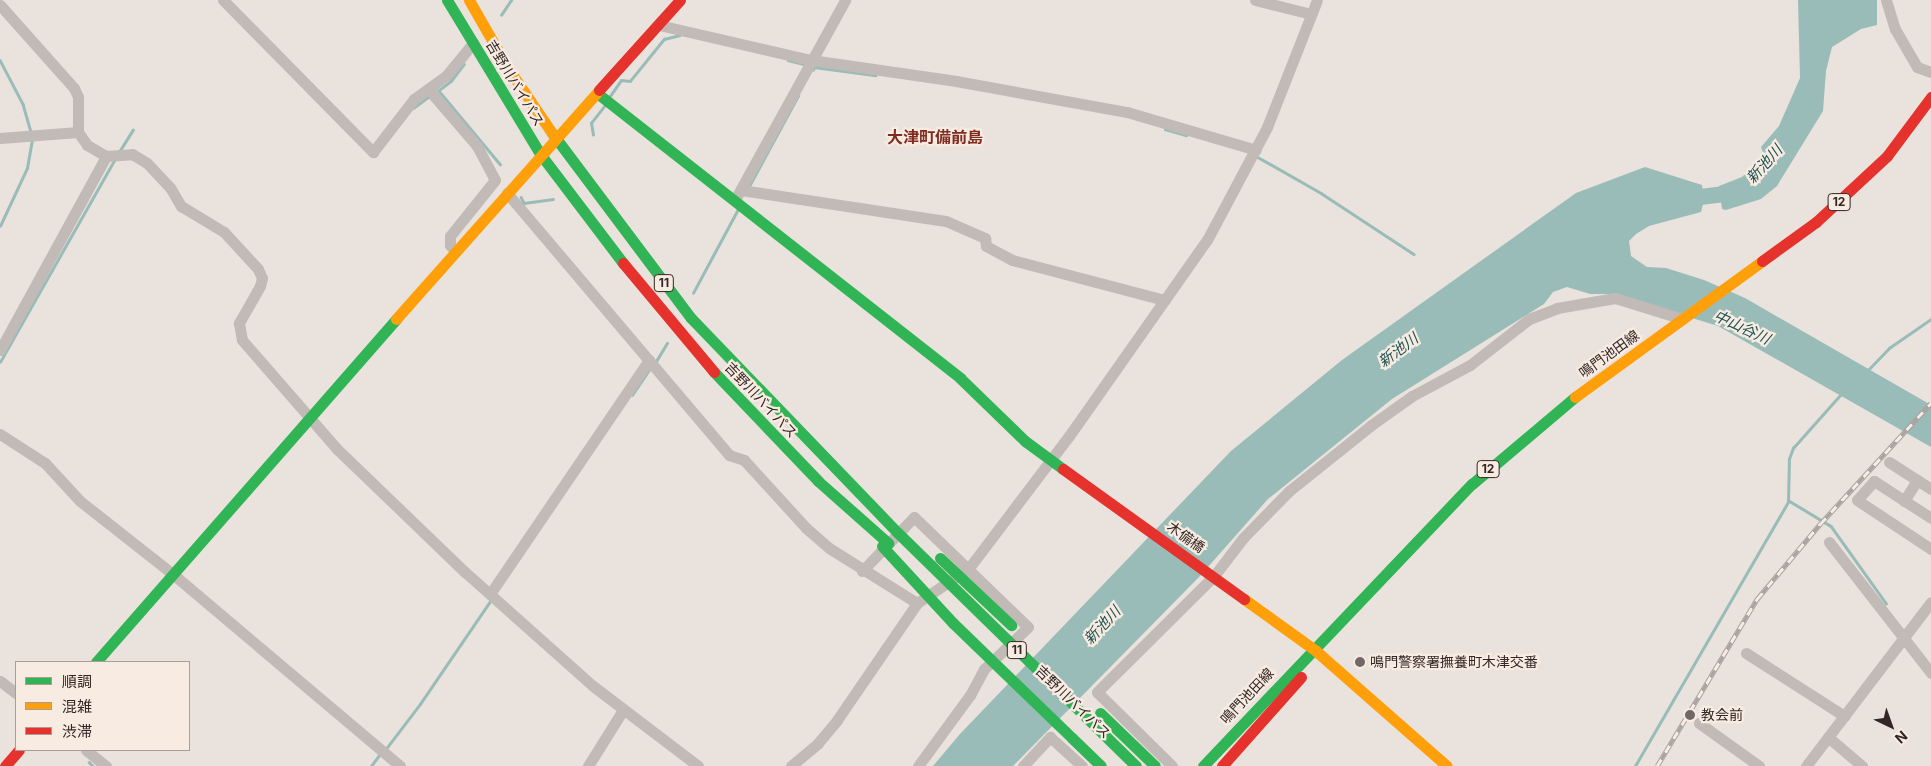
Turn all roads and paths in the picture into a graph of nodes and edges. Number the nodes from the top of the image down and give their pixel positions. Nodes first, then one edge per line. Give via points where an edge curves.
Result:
1 (224, 0) edge
2 (447, 0) edge
3 (469, 0) edge
4 (680, 0) edge
5 (844, 0) edge
6 (1255, 0) edge
7 (1317, 0) edge
8 (1886, 0) edge
9 (0, 5) edge
10 (1311, 14) junction
11 (660, 24) junction
12 (473, 43) junction
13 (812, 60) junction
14 (1931, 72) edge
15 (433, 91) junction
16 (597, 93) junction
17 (1931, 97) edge
18 (78, 132) junction
19 (0, 138) edge
20 (556, 139) junction
21 (1256, 150) junction
22 (541, 155) junction
23 (106, 156) junction
24 (507, 193) junction
25 (738, 195) junction
26 (455, 250) junction
27 (1165, 300) junction
28 (1685, 318) junction
29 (0, 350) edge
30 (649, 360) junction
31 (311, 418) junction
32 (0, 434) edge
33 (1052, 459) junction
34 (1889, 462) dead end
35 (1917, 480) junction
36 (1931, 489) edge
37 (1904, 501) junction
38 (1931, 518) edge
39 (901, 531) junction
40 (1829, 542) dead end
41 (885, 544) junction
42 (1931, 550) edge
43 (969, 568) junction
44 (862, 571) junction
45 (174, 575) junction
46 (1212, 575) junction
47 (490, 594) junction
48 (1931, 602) edge
49 (916, 603) junction
50 (1903, 637) junction
51 (1316, 651) junction
52 (1746, 653) dead end
53 (97, 661) edge
54 (1931, 673) edge
55 (0, 681) edge
56 (15, 692) edge
57 (623, 710) junction
58 (1844, 716) junction
59 (1699, 723) dead end
60 (1828, 737) junction
61 (18, 751) edge
62 (87, 751) edge
63 (1106, 763) edge
64 (5, 766) edge
65 (106, 766) edge
66 (400, 766) edge
67 (588, 766) edge
68 (698, 766) edge
69 (791, 766) edge
70 (918, 766) edge
71 (1023, 766) edge
72 (1082, 766) edge
73 (1136, 766) edge
74 (1155, 766) edge
75 (1172, 766) edge
76 (1203, 766) edge
77 (1222, 766) edge
78 (1447, 766) edge
79 (1759, 766) edge
80 (1806, 766) edge
81 (1862, 766) edge

1 - 15 street via 373,152 414,99
2 - 12 main road, 吉野川バイパス / 11
3 - 20 main road, 吉野川バイパス / 11 via 508,68
4 - 11 main road
5 - 13 street
6 - 10 street
7 - 10 street
8 - 14 street via 1895,29 1917,67
9 - 18 street via 74,88 78,97
10 - 21 street
11 - 13 street
11 - 16 main road
12 - 15 street
12 - 22 main road, 吉野川バイパス / 11
13 - 21 street via 956,81 1127,112
13 - 25 street
15 - 26 street via 477,146 494,180 450,236 450,245
16 - 20 main road
16 - 25 main road, 木備橋
17 - 28 main road, 鳴門池田線 / 12 via 1863,182 1816,222
18 - 19 street
18 - 23 street via 87,145
20 - 22 main road
20 - 39 main road, 吉野川バイパス / 11 via 691,318 870,505
21 - 27 street via 1207,240
22 - 24 main road
22 - 41 main road, 吉野川バイパス / 11 via 603,239 683,336 818,481
23 - 29 street
23 - 31 street via 132,154 147,163 182,206 224,232 258,269 262,278 260,286 238,323 242,340
24 - 26 main road
24 - 30 street
25 - 27 street via 946,221 985,238 986,246 1012,260
25 - 33 main road, 木備橋 via 960,378 998,417
26 - 31 main road
27 - 33 street
28 - 46 street via 1615,298 1557,308 1530,319 1470,365 1412,396 1289,491
28 - 51 main road, 鳴門池田線 / 12 via 1551,414 1472,484
30 - 44 street via 729,455 744,460 806,528
30 - 47 street
31 - 45 main road
31 - 47 street via 337,449
32 - 45 street via 45,463 80,501
33 - 43 street
33 - 46 main road, 木備橋
34 - 35 street
35 - 36 street
35 - 37 street
37 - 38 street
37 - 42 street via 1874,481 1857,500
39 - 73 main road, 吉野川バイパス / 11, bridge
39 - 74 main road, 11, bridge via 966,580
40 - 50 street
41 - 63 main road, 吉野川バイパス / 11
41 - 63 main road, bridge via 953,623 1072,738
43 - 44 street via 914,518
43 - 49 street
43 - 70 street via 1028,627 984,669 970,695
44 - 49 street
45 - 53 main road
45 - 66 street
46 - 51 main road, 木備橋
46 - 75 street via 1097,692
47 - 57 street
48 - 50 street
49 - 69 street via 837,720 818,743
50 - 54 street
50 - 58 street
51 - 76 main road, 鳴門池田線 / 12 via 1298,662
51 - 77 main road, 鳴門池田線 / 12 via 1308,670
51 - 78 main road, 木備橋
52 - 58 street
55 - 56 street
57 - 67 street
57 - 68 street
58 - 60 street
59 - 79 street
60 - 80 street
60 - 81 street
61 - 64 main road
62 - 65 street
71 - 72 street via 1050,738

